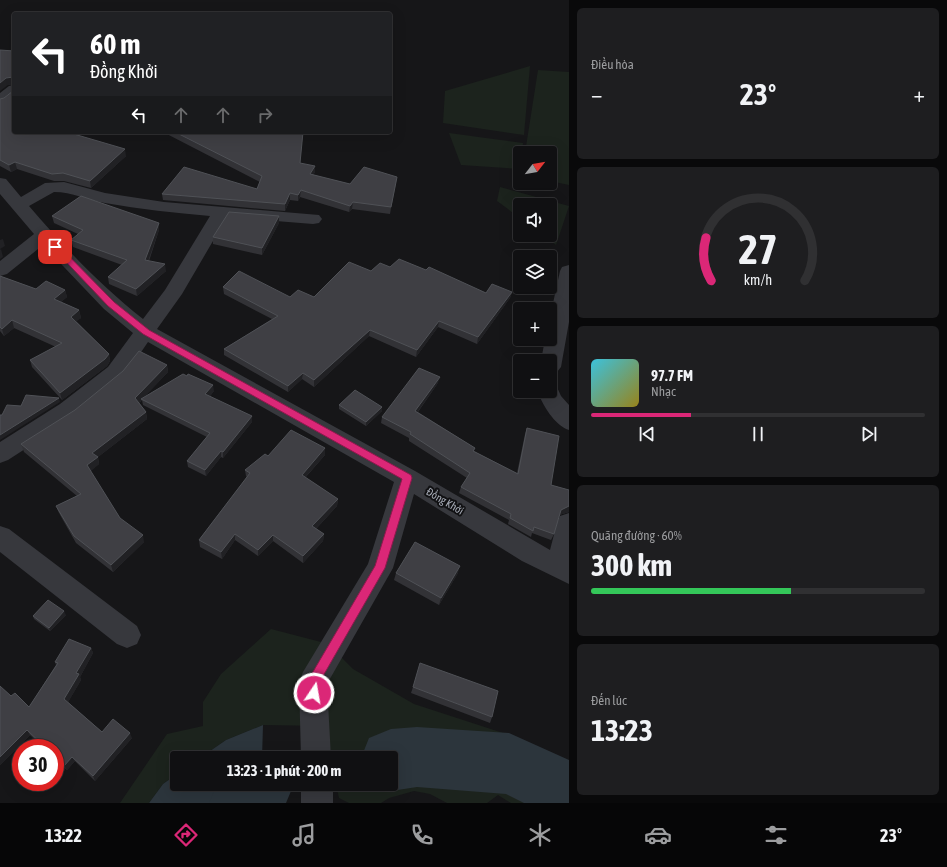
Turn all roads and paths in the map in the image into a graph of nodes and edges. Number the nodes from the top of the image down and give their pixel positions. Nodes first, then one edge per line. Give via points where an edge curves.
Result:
1 (12, 91) edge
2 (0, 101) edge
3 (0, 183) edge
4 (19, 205) junction
5 (221, 212) junction
6 (313, 219) dead end
7 (44, 235) junction
8 (0, 270) edge
9 (569, 271) edge
10 (146, 332) junction
11 (553, 354) edge
12 (551, 398) edge
13 (569, 421) edge
14 (0, 454) edge
15 (407, 478) junction
16 (569, 523) edge
17 (0, 536) edge
18 (564, 570) edge
19 (127, 635) dead end
20 (316, 751) edge
21 (317, 791) edge
22 (317, 803) edge

1 - 2 street
3 - 4 street, Đồng Khởi
4 - 5 street via 51,187 64,187 104,198
4 - 7 street, Đồng Khởi
5 - 6 street
5 - 10 street
7 - 8 street
7 - 10 street, Đồng Khởi via 111,304
9 - 11 street
10 - 14 street via 116,372 68,410
10 - 15 street, Đồng Khởi
12 - 13 street
15 - 18 street, Đồng Khởi via 531,553
15 - 20 street via 380,568 313,682
16 - 18 street
17 - 19 street
21 - 22 street

